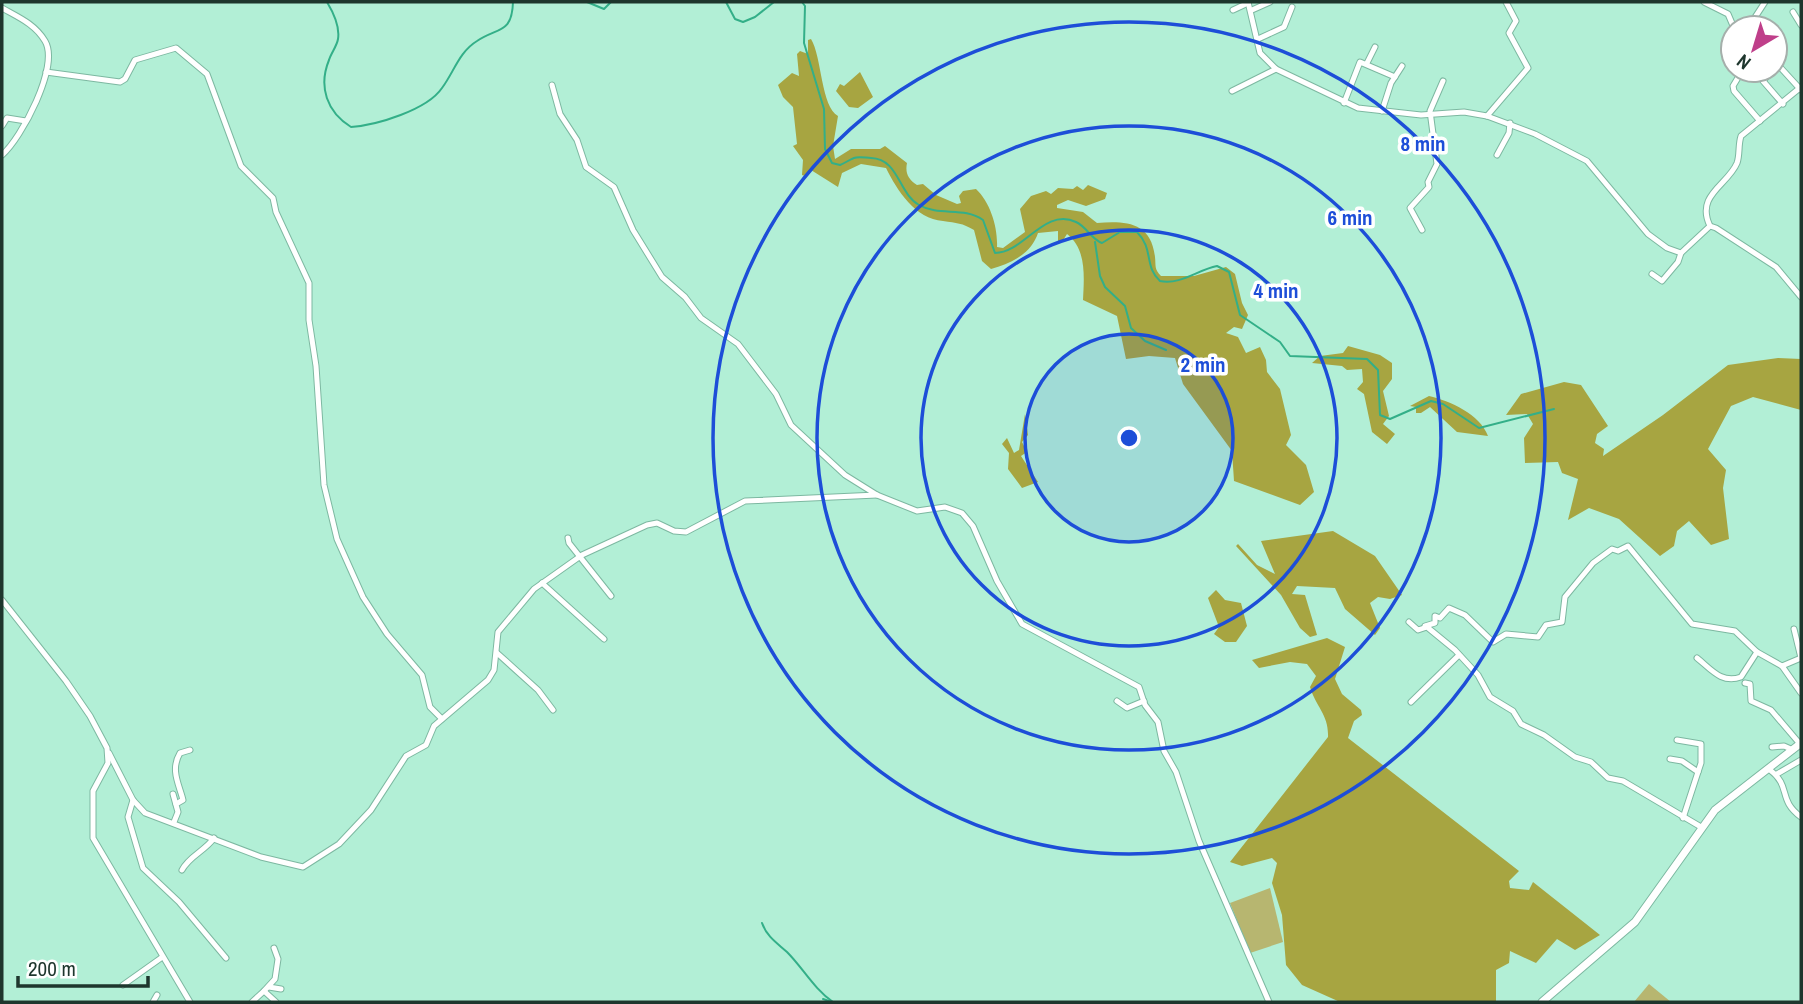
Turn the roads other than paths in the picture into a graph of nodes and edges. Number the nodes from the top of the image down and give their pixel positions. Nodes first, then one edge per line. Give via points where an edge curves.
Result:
1 (1248, 2) edge
2 (1270, 2) edge
3 (1506, 2) edge
4 (1704, 2) edge
5 (1293, 7) dead end
6 (2, 8) edge
7 (1233, 10) dead end
8 (1252, 10) junction
9 (1728, 14) edge
10 (1797, 15) edge
11 (1801, 25) edge
12 (1258, 39) junction
13 (1375, 47) dead end
14 (1367, 63) junction
15 (1402, 66) dead end
16 (1276, 69) junction
17 (46, 72) junction
18 (1789, 75) edge
19 (1395, 76) junction
20 (1443, 81) dead end
21 (1733, 84) edge
22 (1766, 84) edge
23 (552, 85) dead end
24 (1801, 88) edge
25 (1232, 91) dead end
26 (1344, 103) junction
27 (1783, 104) junction
28 (1382, 111) junction
29 (1430, 115) junction
30 (1488, 116) junction
31 (26, 121) junction
32 (1760, 121) junction
33 (1510, 123) junction
34 (2, 126) edge
35 (2, 155) edge
36 (1497, 155) dead end
37 (1710, 226) junction
38 (1422, 230) dead end
39 (1681, 253) junction
40 (1651, 274) dead end
41 (1801, 297) edge
42 (877, 495) junction
43 (568, 538) dead end
44 (582, 555) junction
45 (542, 583) junction
46 (611, 596) dead end
47 (2, 600) edge
48 (1409, 622) dead end
49 (1425, 626) junction
50 (1794, 629) dead end
51 (604, 639) dead end
52 (1757, 652) junction
53 (497, 653) junction
54 (1459, 655) junction
55 (1697, 658) dead end
56 (1801, 658) edge
57 (1782, 666) junction
58 (1745, 683) dead end
59 (1801, 693) edge
60 (1117, 701) dead end
61 (1144, 701) junction
62 (1411, 702) dead end
63 (554, 710) dead end
64 (442, 719) junction
65 (1677, 740) dead end
66 (1798, 746) edge
67 (1772, 747) dead end
68 (190, 750) dead end
69 (109, 753) junction
70 (1670, 759) dead end
71 (1801, 760) edge
72 (1698, 772) junction
73 (1774, 772) junction
74 (173, 794) dead end
75 (133, 800) junction
76 (176, 804) junction
77 (1801, 817) edge
78 (1683, 818) junction
79 (174, 822) junction
80 (1701, 827) junction
81 (214, 838) junction
82 (182, 870) dead end
83 (274, 948) dead end
84 (161, 958) junction
85 (226, 958) dead end
86 (123, 985) dead end
87 (281, 989) dead end
88 (265, 990) junction
89 (153, 1002) edge
90 (161, 1002) edge
91 (190, 1002) edge
92 (252, 1002) edge
93 (276, 1002) edge
94 (1269, 1002) edge
95 (1542, 1002) edge

1 - 7 street
1 - 8 street
2 - 8 street
3 - 30 street via 1516,21 1509,33 1528,68
4 - 9 street
5 - 12 street via 1284,27
6 - 17 street via 26,20 45,40
8 - 12 street
10 - 11 street
12 - 16 street via 1262,57
13 - 14 street
14 - 19 street
14 - 26 street via 1360,62
15 - 19 street
16 - 25 street
16 - 26 street
17 - 31 street
17 - 64 street via 120,82 135,60 161,50 181,50 207,74 244,170 272,197 310,287 324,485 337,539 363,597 422,675 430,707
18 - 24 street
19 - 28 street
20 - 29 street
21 - 32 street via 1734,91
22 - 27 street
23 - 42 street via 560,114 577,140 586,167 614,187 632,230 662,277 706,323 738,344 776,394 791,425 845,475
24 - 27 street
26 - 28 street
27 - 32 street
28 - 29 street
29 - 30 street
29 - 38 street via 1437,167 1430,187 1410,208
30 - 33 street
31 - 34 street via 7,118
31 - 35 street via 18,140
32 - 37 street via 1741,136 1735,167 1712,191
33 - 36 street
33 - 39 street via 1587,161 1648,234
37 - 39 street
37 - 41 street via 1765,258
39 - 40 street via 1662,281
42 - 44 street via 745,501 689,532 652,523
42 - 61 street via 917,511 944,507 962,513 1022,624 1135,684
43 - 44 street
44 - 45 street
44 - 46 street
45 - 51 street
45 - 53 street via 498,632
47 - 69 street via 84,707
48 - 49 street via 1418,631
49 - 52 street via 1434,624 1435,616 1448,608 1468,618 1493,642 1506,634 1538,637 1546,625 1562,622 1563,599 1594,563 1612,549 1628,546 1686,620 1735,631
49 - 54 street
50 - 56 street
52 - 55 street via 1741,677 1730,680 1720,678
52 - 57 street
53 - 63 street
53 - 64 street via 488,680
54 - 62 street
54 - 78 street via 1478,674 1490,697 1513,711 1523,726
56 - 57 street
57 - 59 street
58 - 66 street via 1750,684 1751,701 1771,710
60 - 61 street via 1127,708
61 - 94 street via 1158,722 1166,757 1174,767 1199,841
64 - 81 street via 426,745 406,756 371,810 339,845 305,866 261,857
65 - 72 street via 1701,744
66 - 67 street
66 - 73 main road
68 - 76 street via 180,753 176,763 183,800
69 - 75 street
69 - 84 street via 94,787 92,835
70 - 72 street
71 - 73 street
72 - 78 street
73 - 77 street via 1783,783 1787,805
73 - 80 main road via 1728,799
74 - 76 street
75 - 79 street via 145,813
75 - 85 street via 128,817 143,868
76 - 79 street
78 - 80 street
79 - 81 street
80 - 95 main road via 1635,922
81 - 82 street
83 - 88 street via 278,959 275,979
84 - 86 street
84 - 91 street
87 - 88 street
88 - 92 street
88 - 93 street
89 - 90 street via 157,995

